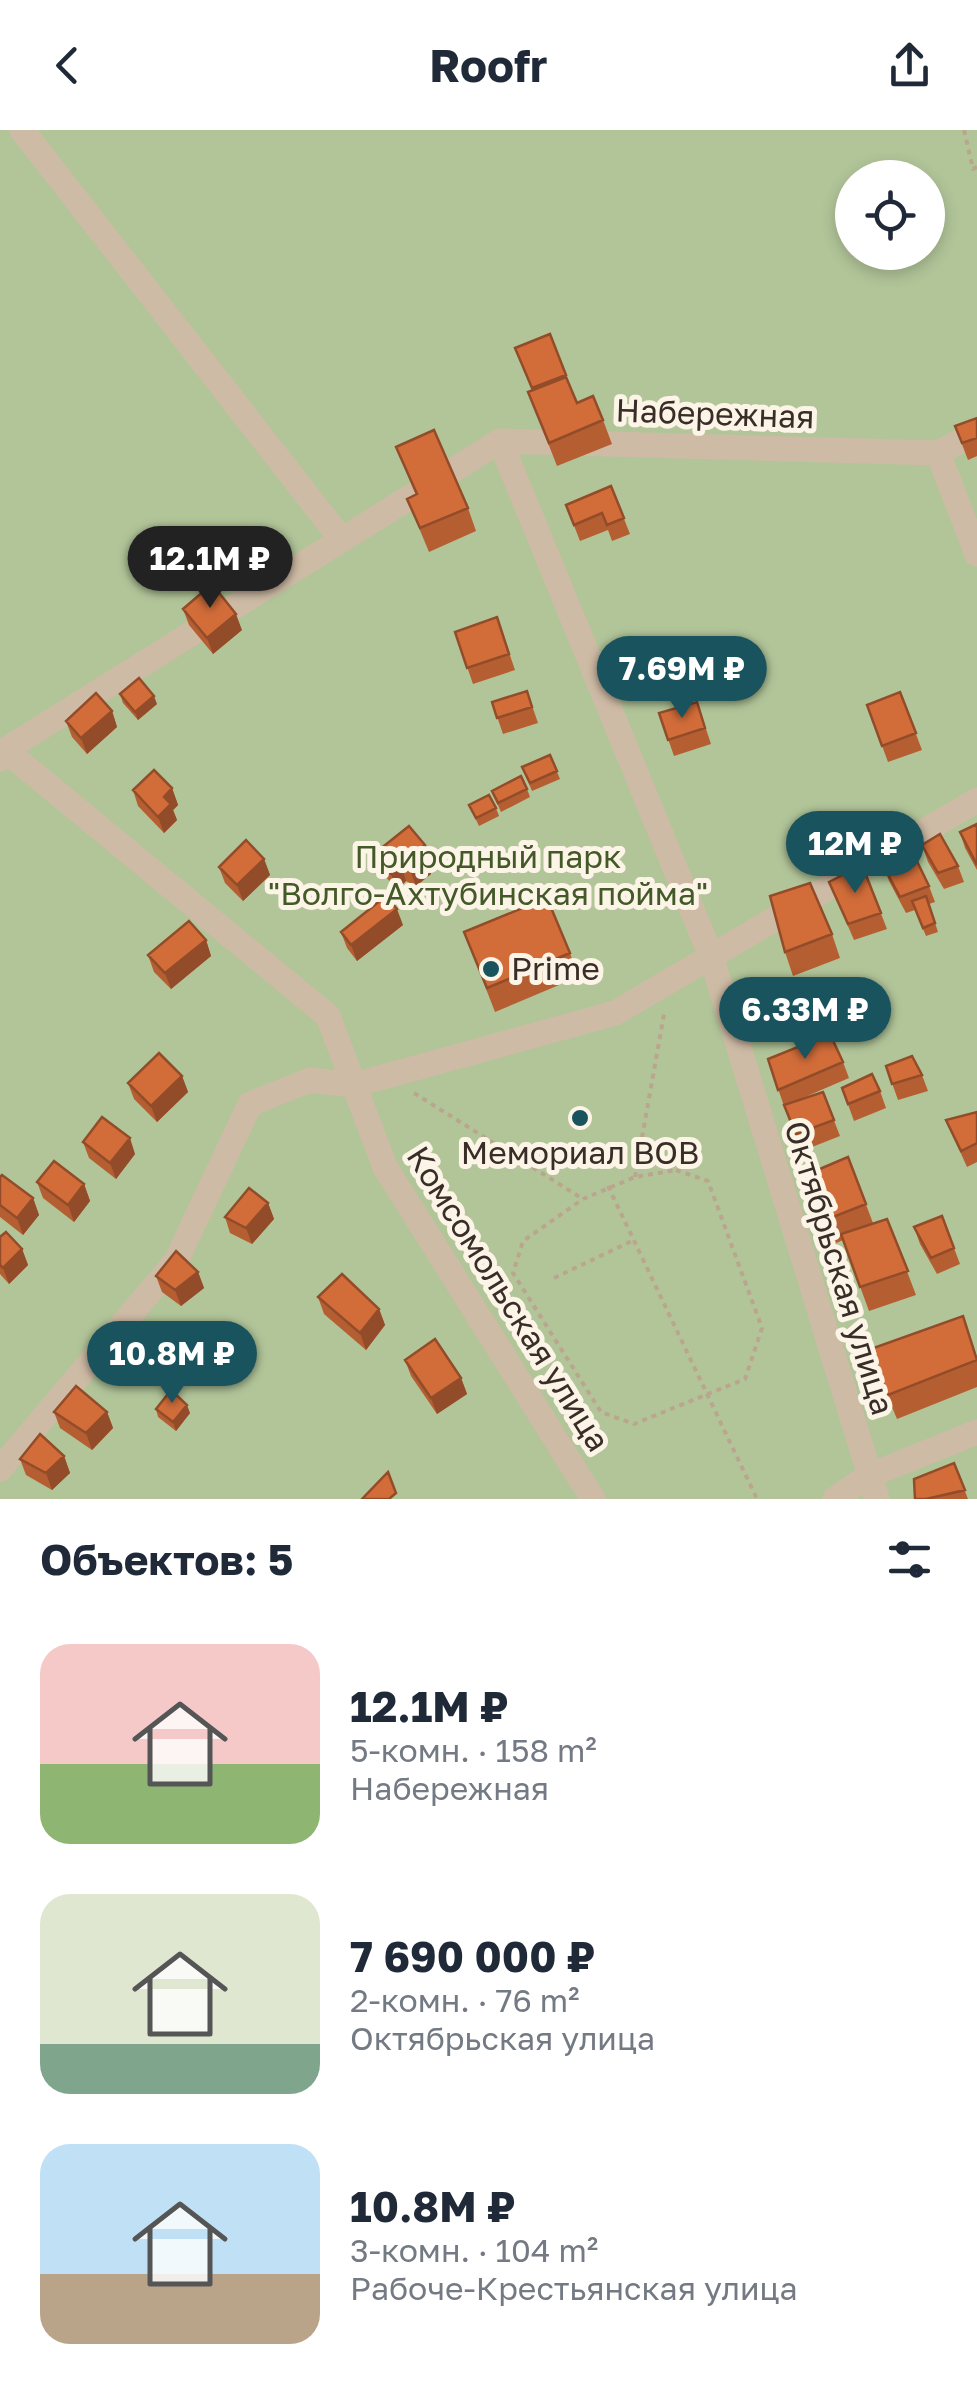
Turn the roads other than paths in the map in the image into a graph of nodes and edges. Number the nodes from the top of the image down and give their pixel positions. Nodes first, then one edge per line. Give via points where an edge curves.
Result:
1 (22, 130) edge
2 (977, 432) edge
3 (500, 441) junction
4 (938, 453) junction
5 (342, 540) junction
6 (977, 554) edge
7 (2, 754) edge
8 (977, 800) edge
9 (711, 956) junction
10 (354, 1085) junction
11 (977, 1432) edge
12 (0, 1470) edge
13 (872, 1487) edge
14 (593, 1499) edge
15 (835, 1499) edge

1 - 5 street
2 - 4 street, Набережная
3 - 4 street, Набережная
3 - 5 street
3 - 9 street, Октябрьская улица
4 - 6 street
5 - 7 street
7 - 10 street, Комсомольская улица via 328,1016
8 - 9 street
9 - 10 street via 615,1013
9 - 13 street, Октябрьская улица
10 - 12 street via 310,1080 250,1104 176,1261
10 - 14 street, Комсомольская улица via 385,1167
11 - 13 street
13 - 15 street

